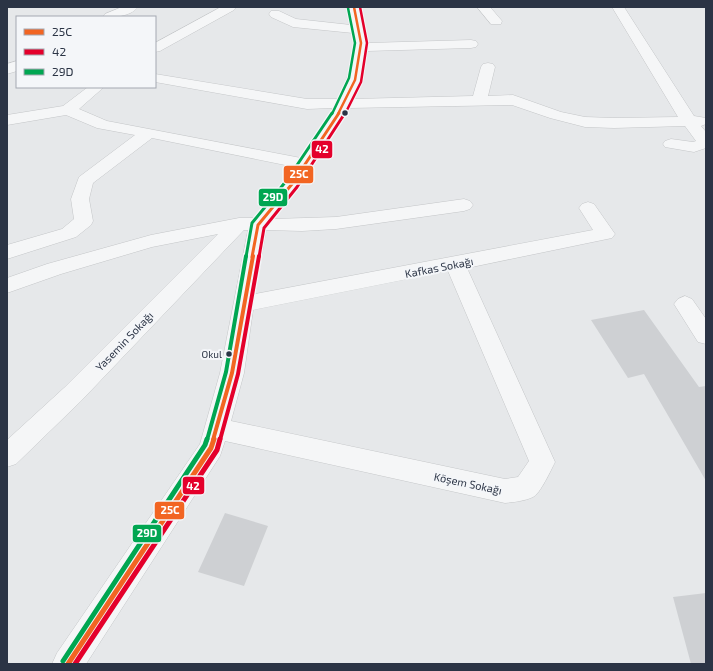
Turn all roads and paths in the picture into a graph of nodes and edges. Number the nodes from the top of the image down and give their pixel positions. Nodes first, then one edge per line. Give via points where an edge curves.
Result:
1 (132, 7) edge
2 (230, 7) edge
3 (354, 7) edge
4 (483, 7) edge
5 (618, 7) edge
6 (275, 14) dead end
7 (111, 16) edge
8 (496, 21) dead end
9 (359, 30) junction
10 (471, 44) dead end
11 (156, 47) edge
12 (360, 47) junction
13 (16, 66) edge
14 (488, 67) dead end
15 (7, 70) edge
16 (156, 78) edge
17 (96, 88) edge
18 (480, 100) junction
19 (343, 104) junction
20 (68, 110) junction
21 (7, 120) edge
22 (689, 121) junction
23 (706, 121) edge
24 (149, 133) junction
25 (671, 144) dead end
26 (305, 164) junction
27 (464, 206) dead end
28 (588, 208) dead end
29 (248, 224) junction
30 (7, 252) edge
31 (455, 264) junction
32 (7, 286) edge
33 (243, 304) junction
34 (685, 304) dead end
35 (706, 336) edge
36 (216, 429) junction
37 (7, 456) edge
38 (68, 664) edge

1 - 7 street
2 - 11 street
3 - 9 street, Yasemin Sokağı
4 - 8 street
5 - 22 street
6 - 9 street via 293,23
9 - 12 street, Yasemin Sokağı
10 - 12 street
12 - 19 street, Yasemin Sokağı via 355,80
13 - 15 street
14 - 18 street
16 - 19 street via 307,104
17 - 20 street
18 - 19 street
18 - 22 street via 513,100 585,122
19 - 26 street, Yasemin Sokağı
20 - 21 street
20 - 24 street via 103,125
22 - 23 street
22 - 25 street via 706,143 694,147
24 - 26 street
24 - 30 street via 85,181 80,199 84,221 69,233
26 - 29 street, Yasemin Sokağı via 292,184
27 - 29 street via 336,223
28 - 31 street, Kafkas Sokağı via 605,234
29 - 32 street via 151,241 54,269
29 - 33 street
29 - 37 street, Yasemin Sokağı
31 - 33 street, Kafkas Sokağı
31 - 36 street, Köşem Sokağı via 542,462 526,488 505,491
33 - 36 street via 232,374
34 - 35 street
36 - 38 street via 211,448

